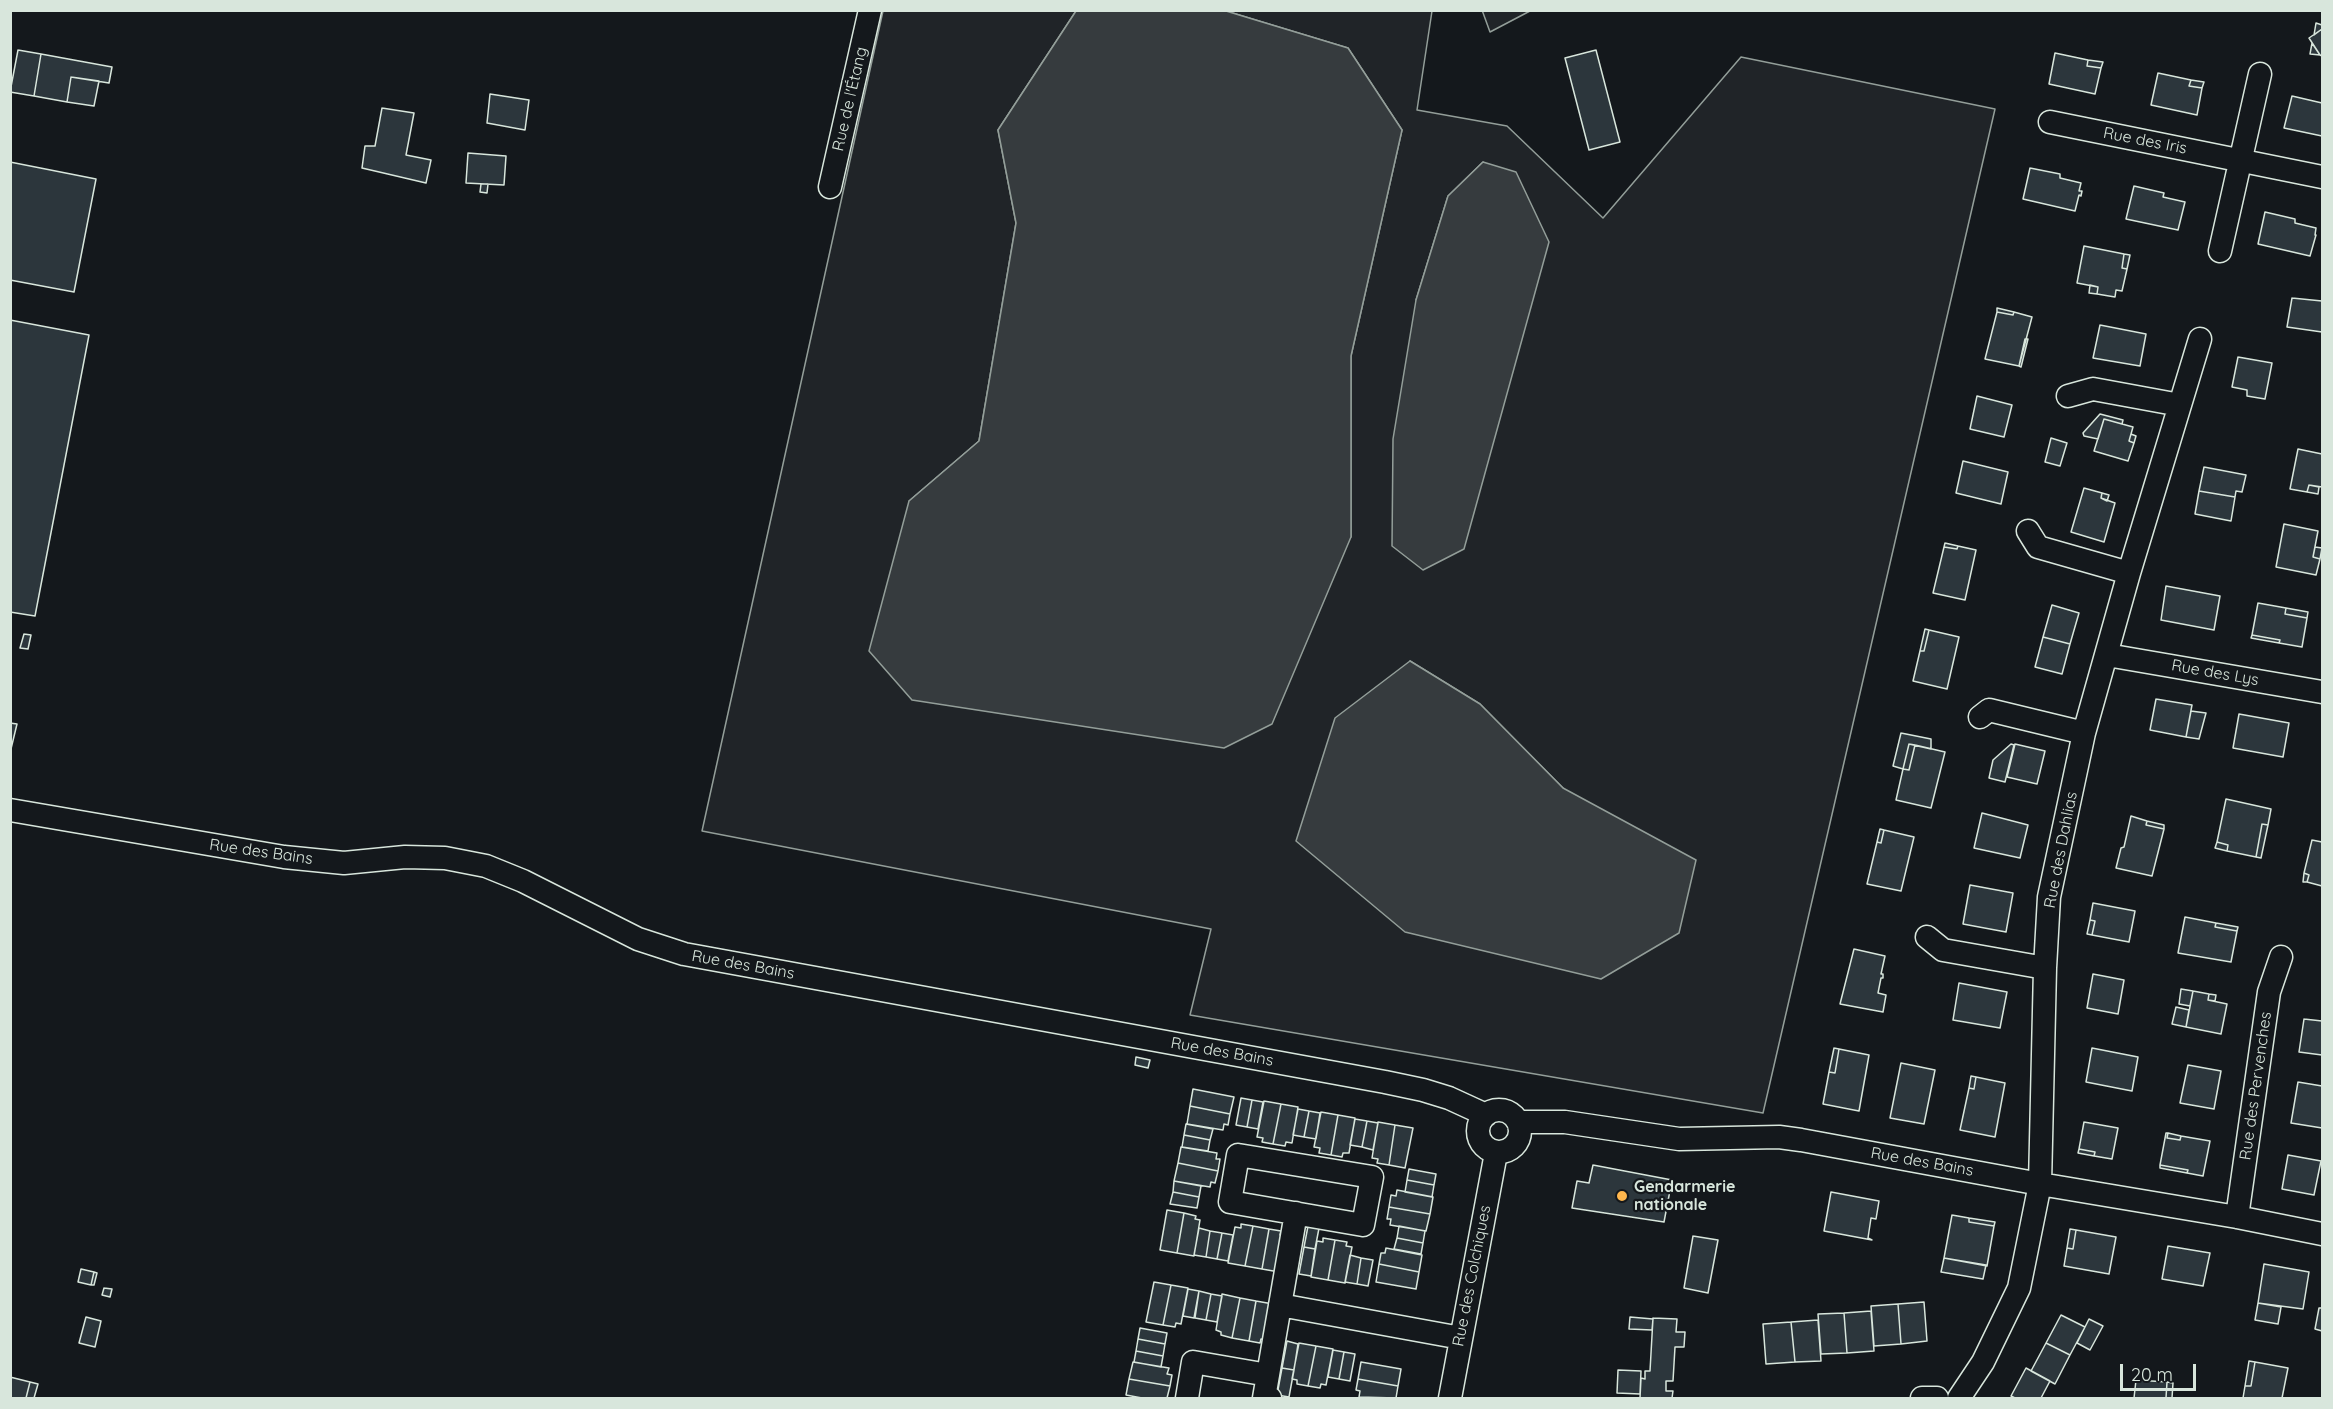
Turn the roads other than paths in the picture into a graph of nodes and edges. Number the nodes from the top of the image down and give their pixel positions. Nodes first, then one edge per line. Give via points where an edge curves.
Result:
1 (870, 10) edge
2 (2260, 74) dead end
3 (2050, 122) dead end
4 (2240, 160) junction
5 (2322, 177) edge
6 (830, 187) dead end
7 (2220, 251) dead end
8 (2200, 339) dead end
9 (2068, 396) dead end
10 (2180, 405) junction
11 (2028, 531) dead end
12 (2129, 573) junction
13 (2108, 655) junction
14 (2322, 692) edge
15 (1980, 717) dead end
16 (2084, 733) junction
17 (10, 810) edge
18 (1927, 937) dead end
19 (2282, 957) dead end
20 (2044, 968) junction
21 (1486, 1115) junction
22 (1518, 1122) junction
23 (1496, 1153) junction
24 (2040, 1184) junction
25 (1296, 1214) junction
26 (2237, 1217) junction
27 (2322, 1234) edge
28 (1280, 1305) junction
29 (1461, 1338) junction
30 (1268, 1375) junction
31 (1187, 1398) edge
32 (1270, 1398) edge
33 (1450, 1398) edge
34 (1922, 1398) edge
35 (1937, 1398) edge
36 (1959, 1398) edge

1 - 6 street, Rue de l'Étang
2 - 4 street
3 - 4 street, Rue des Iris
4 - 5 street, Rue des Iris
4 - 7 street
8 - 10 street, Rue des Dahlias
9 - 10 street via 2093,389
10 - 12 street, Rue des Dahlias
11 - 12 street via 2038,547
12 - 13 street, Rue des Dahlias
13 - 14 street, Rue des Lys
13 - 16 street, Rue des Dahlias
15 - 16 street via 1989,710
16 - 20 street, Rue des Dahlias via 2049,897
17 - 21 street, Rue des Bains via 284,857 344,863 445,858 486,866 638,939 684,954 1385,1082 1423,1090
18 - 20 street via 1943,950
19 - 26 street, Rue des Pervenches via 2269,992
20 - 24 street, Rue des Dahlias
21 - 22 street via 1507,1111
21 - 23 street via 1478,1131 1481,1141
22 - 23 street via 1520,1132 1514,1145
22 - 24 street, Rue des Bains via 1565,1122 1679,1139 1779,1137
23 - 29 street, Rue des Colchiques
24 - 26 street, Rue des Bains
24 - 36 street, Rue des Dahlias via 2019,1288 1983,1362
25 - 25 street via 1230,1202 1239,1155 1372,1178 1364,1225
25 - 28 street
26 - 27 street, Rue des Bains
28 - 29 street
28 - 30 street
29 - 33 street, Rue des Colchiques
30 - 31 street via 1193,1362
30 - 32 street via 1264,1398
34 - 35 street

